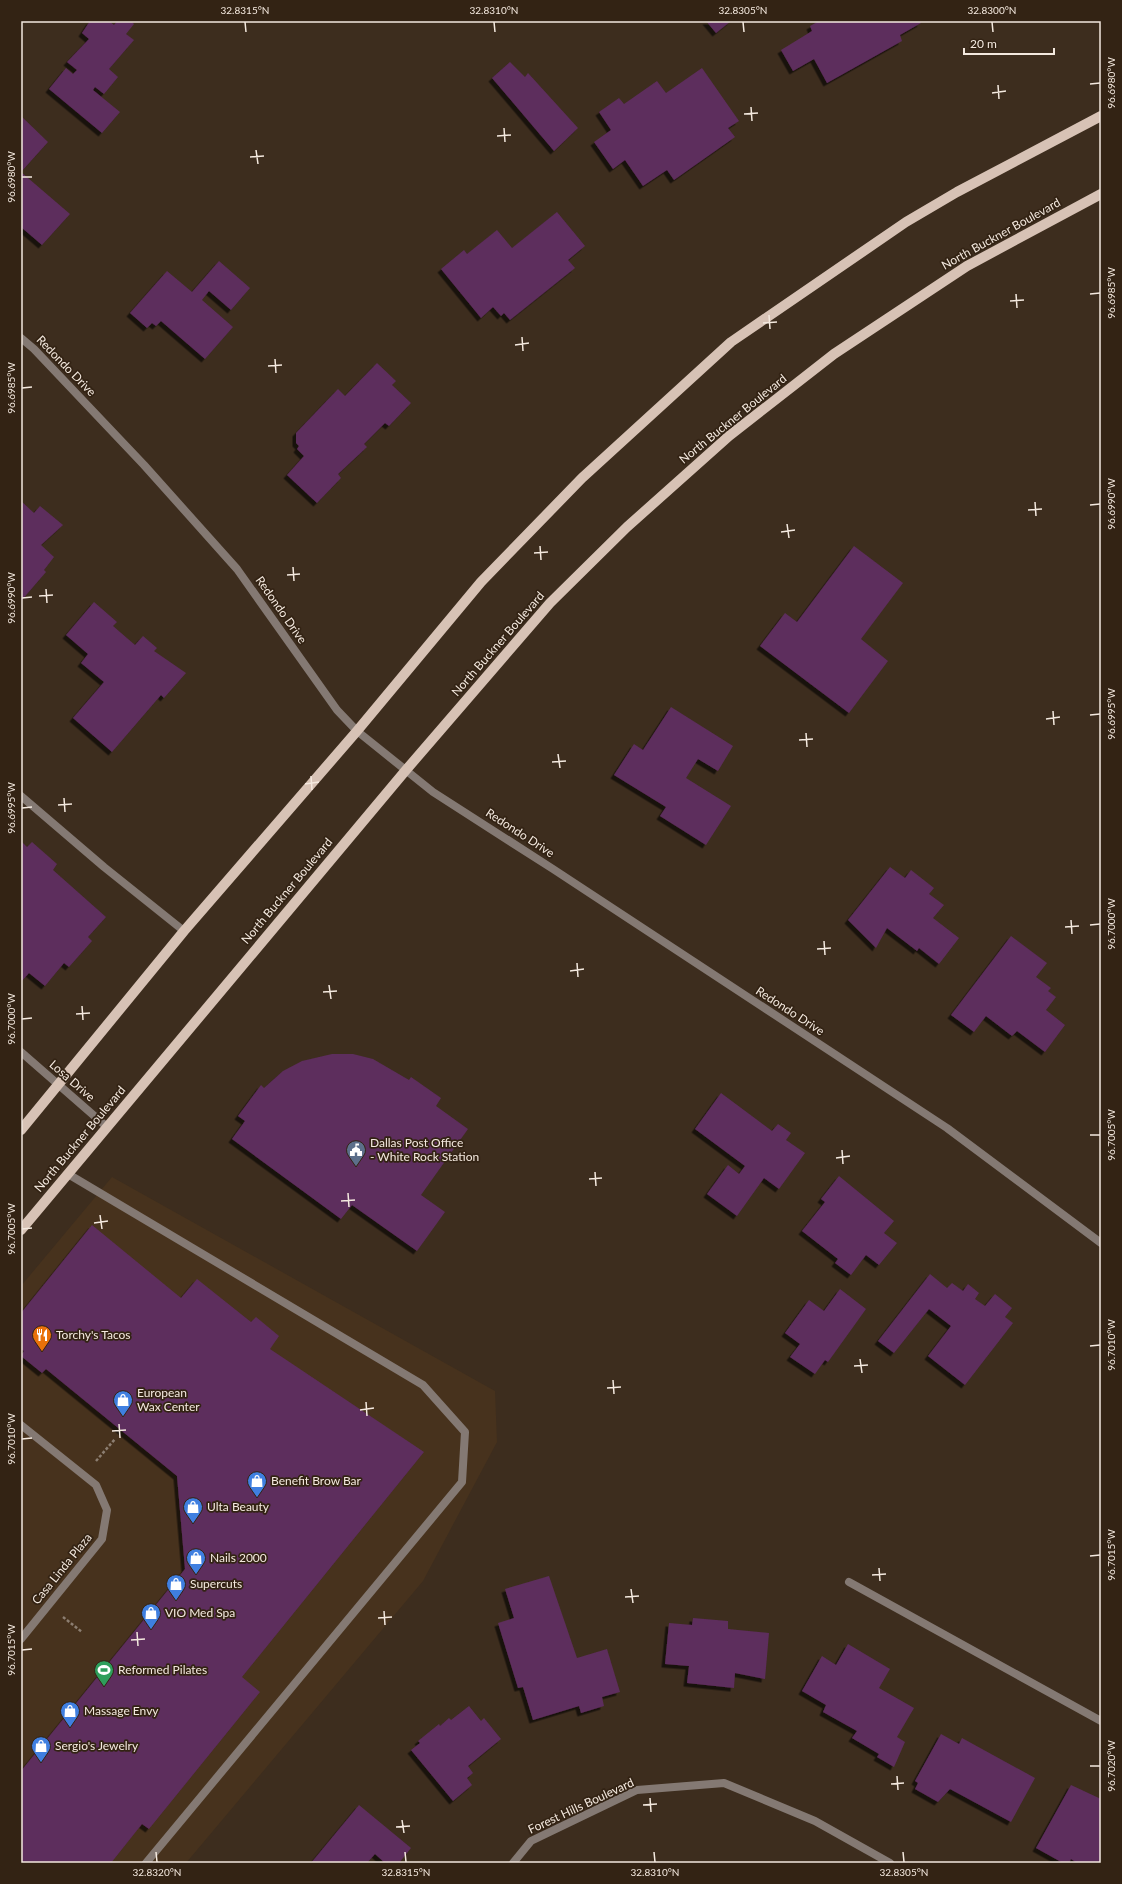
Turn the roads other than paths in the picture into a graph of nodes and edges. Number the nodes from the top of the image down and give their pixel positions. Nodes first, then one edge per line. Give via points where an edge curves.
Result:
1 (1101, 116) edge
2 (1101, 194) edge
3 (21, 338) edge
4 (356, 731) junction
5 (406, 770) junction
6 (21, 796) edge
7 (184, 931) junction
8 (21, 1052) edge
9 (58, 1084) junction
10 (107, 1127) junction
11 (21, 1130) edge
12 (68, 1174) junction
13 (21, 1230) edge
14 (1101, 1243) edge
15 (21, 1425) edge
16 (850, 1582) dead end
17 (21, 1639) edge
18 (1101, 1721) edge
19 (146, 1863) edge
20 (513, 1863) edge
21 (890, 1863) edge

1 - 4 main road via 956,192 906,222 730,342 582,478 480,582
2 - 5 main road, North Buckner Boulevard via 966,266 834,354 729,436 627,527 550,603
3 - 4 street, Redondo Drive via 144,465 237,569 337,710
4 - 5 street, Redondo Drive
4 - 7 main road
5 - 10 main road, North Buckner Boulevard
5 - 14 street, Redondo Drive via 433,792 947,1128
6 - 7 street
7 - 9 main road
8 - 9 street, Losa Drive
9 - 10 street, Losa Drive
9 - 11 main road
10 - 12 main road, North Buckner Boulevard
12 - 13 main road, North Buckner Boulevard
12 - 19 street via 423,1385 465,1432 462,1482
15 - 17 street, Casa Linda Plaza via 96,1485 107,1510 102,1539
16 - 18 street
20 - 21 street, Forest Hills Boulevard via 531,1841 637,1790 724,1783 815,1821

